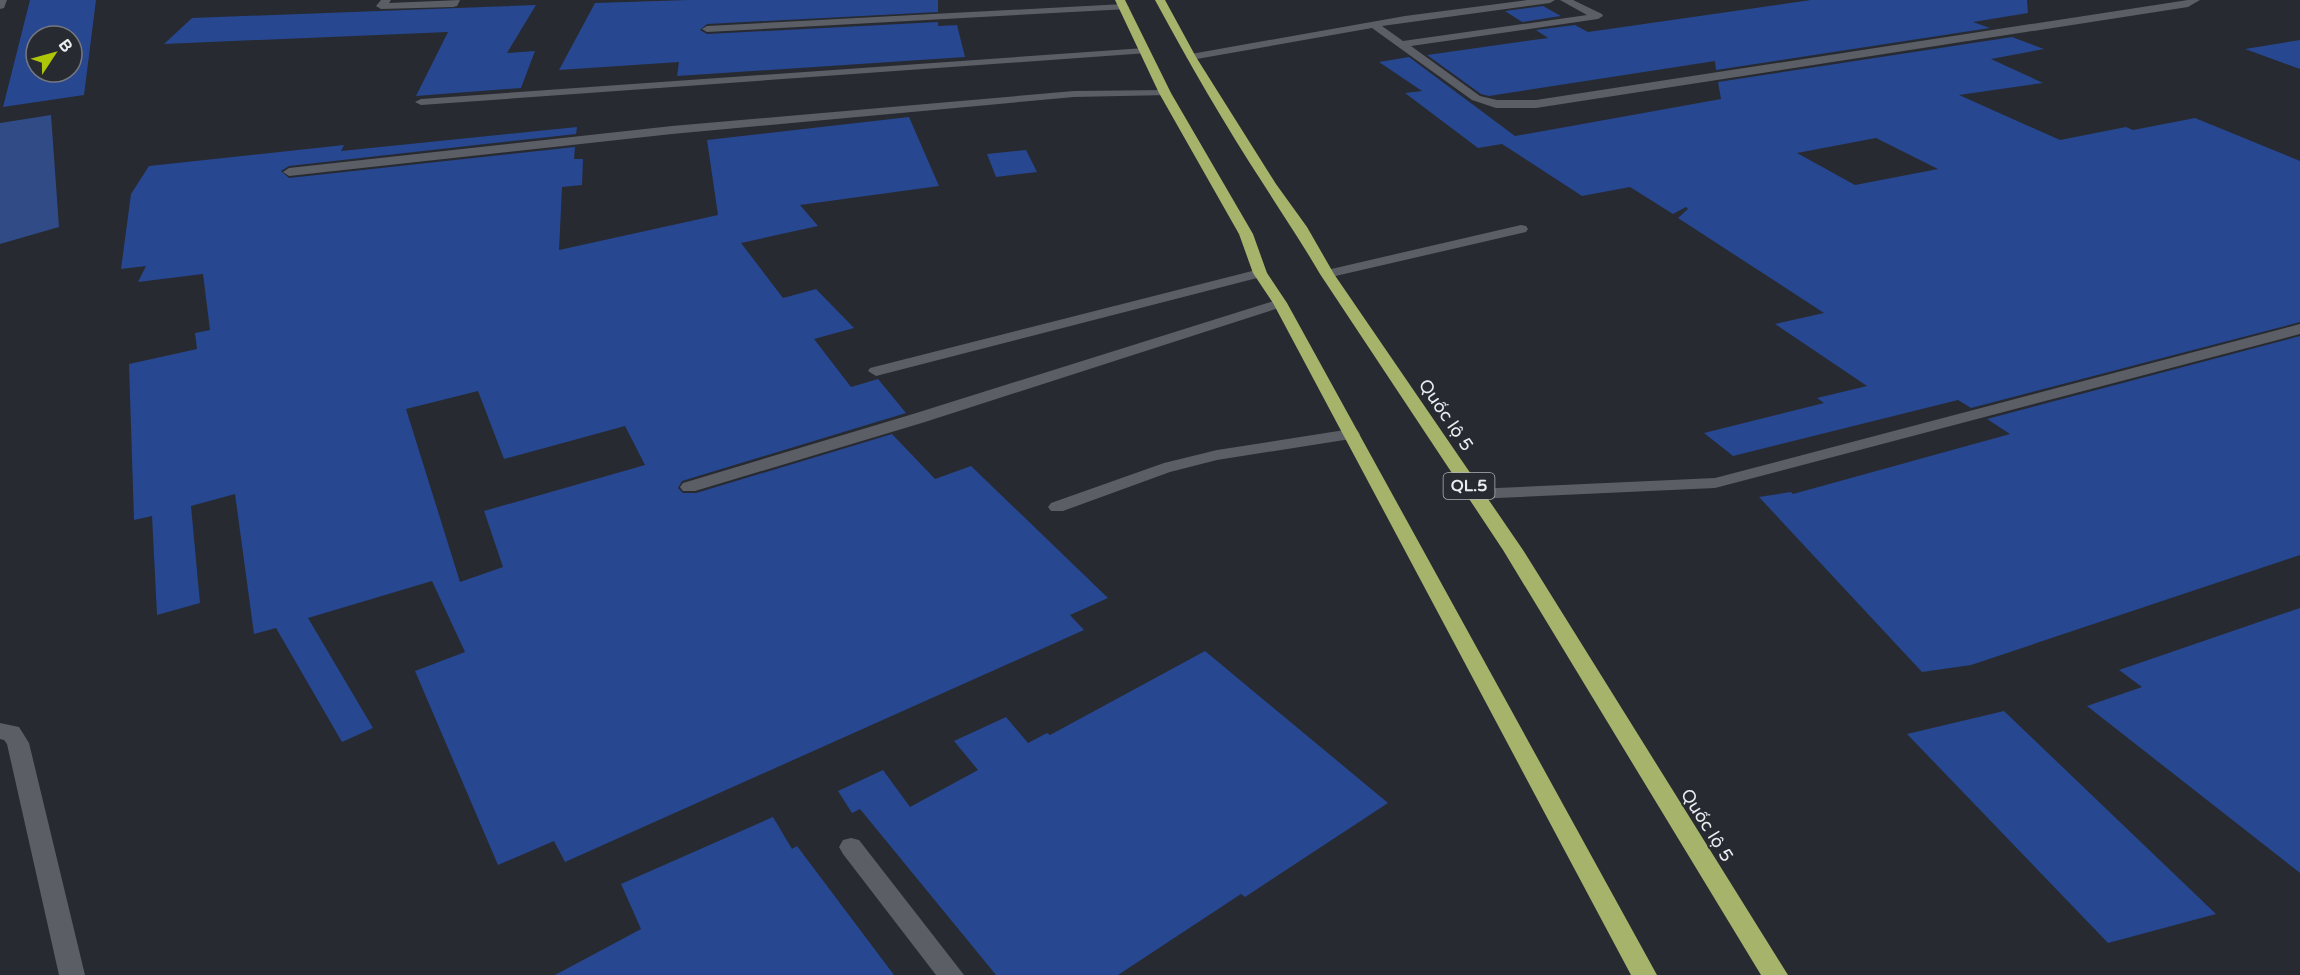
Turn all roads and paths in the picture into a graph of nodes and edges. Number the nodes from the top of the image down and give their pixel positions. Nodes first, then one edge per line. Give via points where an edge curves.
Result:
1 (2, 0) edge
2 (386, 0) edge
3 (455, 0) edge
4 (1160, 0) edge
5 (1550, 0) edge
6 (1565, 0) edge
7 (2195, 0) edge
8 (1122, 4) edge
9 (0, 6) edge
10 (1374, 26) junction
11 (707, 29) dead end
12 (1400, 45) junction
13 (1144, 51) junction
14 (1191, 57) junction
15 (1165, 93) junction
16 (422, 102) dead end
17 (289, 172) dead end
18 (1521, 229) dead end
19 (1260, 273) junction
20 (1327, 274) junction
21 (1280, 303) junction
22 (2300, 329) edge
23 (876, 371) dead end
24 (1351, 434) junction
25 (689, 487) dead end
26 (1474, 494) junction
27 (1057, 507) dead end
28 (0, 731) edge
29 (851, 847) dead end
30 (72, 975) edge
31 (951, 975) edge
32 (1644, 975) edge
33 (1775, 975) edge

1 - 9 street
2 - 3 street via 381,6 453,4
4 - 14 highway, Quốc lộ 5 / QL.5
5 - 10 street
6 - 12 street via 1598,16
7 - 12 street via 1536,104 1496,104 1476,98
8 - 11 street
8 - 13 highway
10 - 12 street
10 - 14 street
13 - 15 highway
13 - 16 street
14 - 20 highway, Quốc lộ 5 / QL.5
15 - 17 street via 1074,94 672,130
15 - 19 highway via 1246,234
18 - 20 street
19 - 21 highway
19 - 23 street
20 - 26 highway, Quốc lộ 5 / QL.5
21 - 24 highway
21 - 25 street
22 - 26 street via 1715,483
24 - 27 street via 1217,455 1164,468
24 - 32 highway
26 - 33 highway, Quốc lộ 5 / QL.5 via 1513,550
28 - 30 street via 11,733 18,743
29 - 31 street

